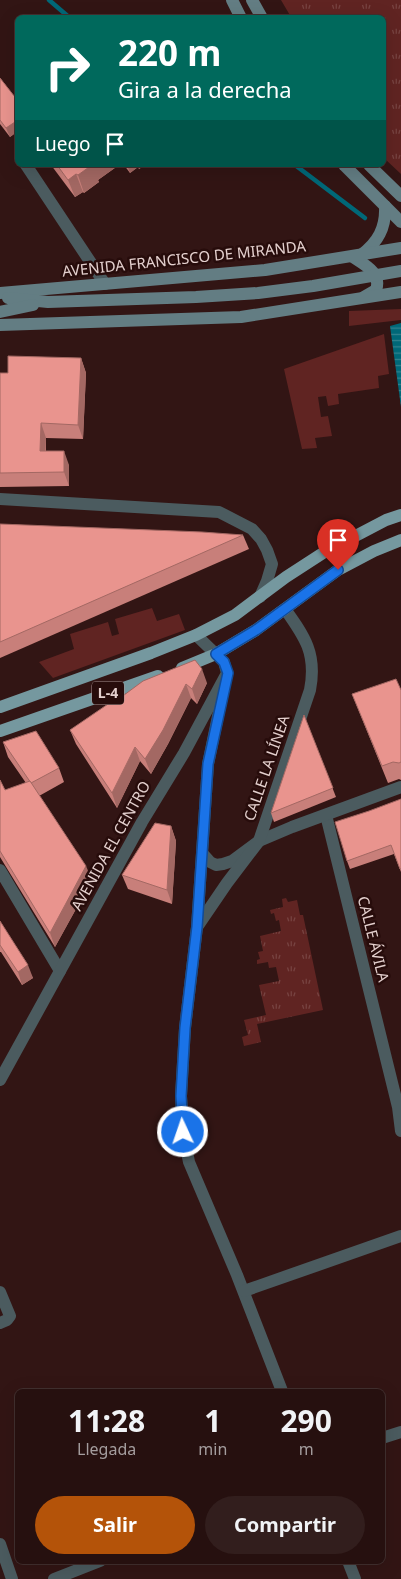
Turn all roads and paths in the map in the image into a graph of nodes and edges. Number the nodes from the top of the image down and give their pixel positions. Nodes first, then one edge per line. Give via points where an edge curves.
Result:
1 (232, 0) edge
2 (252, 0) edge
3 (240, 15) edge
4 (260, 15) edge
5 (27, 167) edge
6 (346, 167) edge
7 (370, 167) edge
8 (401, 196) edge
9 (385, 206) junction
10 (401, 222) edge
11 (401, 248) edge
12 (356, 256) junction
13 (401, 271) edge
14 (105, 284) junction
15 (401, 292) edge
16 (0, 293) edge
17 (0, 298) edge
18 (360, 300) junction
19 (48, 302) junction
20 (0, 312) edge
21 (0, 325) edge
22 (0, 499) edge
23 (401, 515) edge
24 (401, 540) edge
25 (260, 597) junction
26 (285, 609) junction
27 (196, 635) junction
28 (216, 654) junction
29 (228, 673) junction
30 (0, 707) edge
31 (199, 726) junction
32 (215, 729) junction
33 (0, 731) edge
34 (184, 753) junction
35 (208, 764) junction
36 (401, 787) edge
37 (326, 815) junction
38 (259, 841) junction
39 (202, 853) junction
40 (0, 870) edge
41 (197, 927) junction
42 (60, 971) junction
43 (0, 1080) edge
44 (399, 1107) edge
45 (401, 1131) edge
46 (401, 1236) edge
47 (244, 1291) junction
48 (0, 1292) edge
49 (0, 1322) edge
50 (281, 1389) edge
51 (401, 1432) edge
52 (385, 1437) edge
53 (0, 1544) edge
54 (92, 1564) edge
55 (349, 1564) edge
56 (12, 1579) edge
57 (54, 1579) edge
58 (355, 1579) edge

1 - 3 main road
2 - 4 main road
5 - 14 street
6 - 9 main road
7 - 8 main road
9 - 10 main road
9 - 12 main road via 383,228 378,238 370,248
11 - 12 main road, AVENIDA FRANCISCO DE MIRANDA
12 - 14 main road, AVENIDA FRANCISCO DE MIRANDA via 265,270
12 - 18 main road via 377,278 376,290
13 - 19 main road via 258,292
14 - 16 main road, AVENIDA FRANCISCO DE MIRANDA
15 - 18 main road
17 - 19 main road
18 - 21 main road via 241,317
19 - 20 main road
22 - 25 street via 220,512 252,529 267,550 272,564
23 - 25 main road, L-4 via 323,554
24 - 26 main road, L-4 via 338,570
25 - 27 main road, L-4
26 - 28 main road, L-4
26 - 38 street, CALLE LA LÍNEA via 308,646 313,673
27 - 28 street
27 - 30 main road, L-4
28 - 29 street
28 - 33 main road, L-4
29 - 31 street, AVENIDA EL CENTRO
29 - 32 street
31 - 32 street via 209,724
31 - 34 street, AVENIDA EL CENTRO
32 - 35 street
34 - 35 street via 199,746 205,752
34 - 42 street, AVENIDA EL CENTRO
35 - 39 street
36 - 37 street
37 - 38 street
37 - 44 street, CALLE ÁVILA
38 - 39 street via 223,864 210,862
38 - 41 street, CALLE LA LÍNEA
39 - 41 street
40 - 42 street
41 - 47 street via 185,1028 181,1096 183,1132 190,1162
42 - 43 street, AVENIDA EL CENTRO
44 - 45 street, CALLE ÁVILA
46 - 47 street
47 - 50 street
48 - 49 street via 10,1316
51 - 52 street
53 - 56 street
54 - 57 street
55 - 58 street

